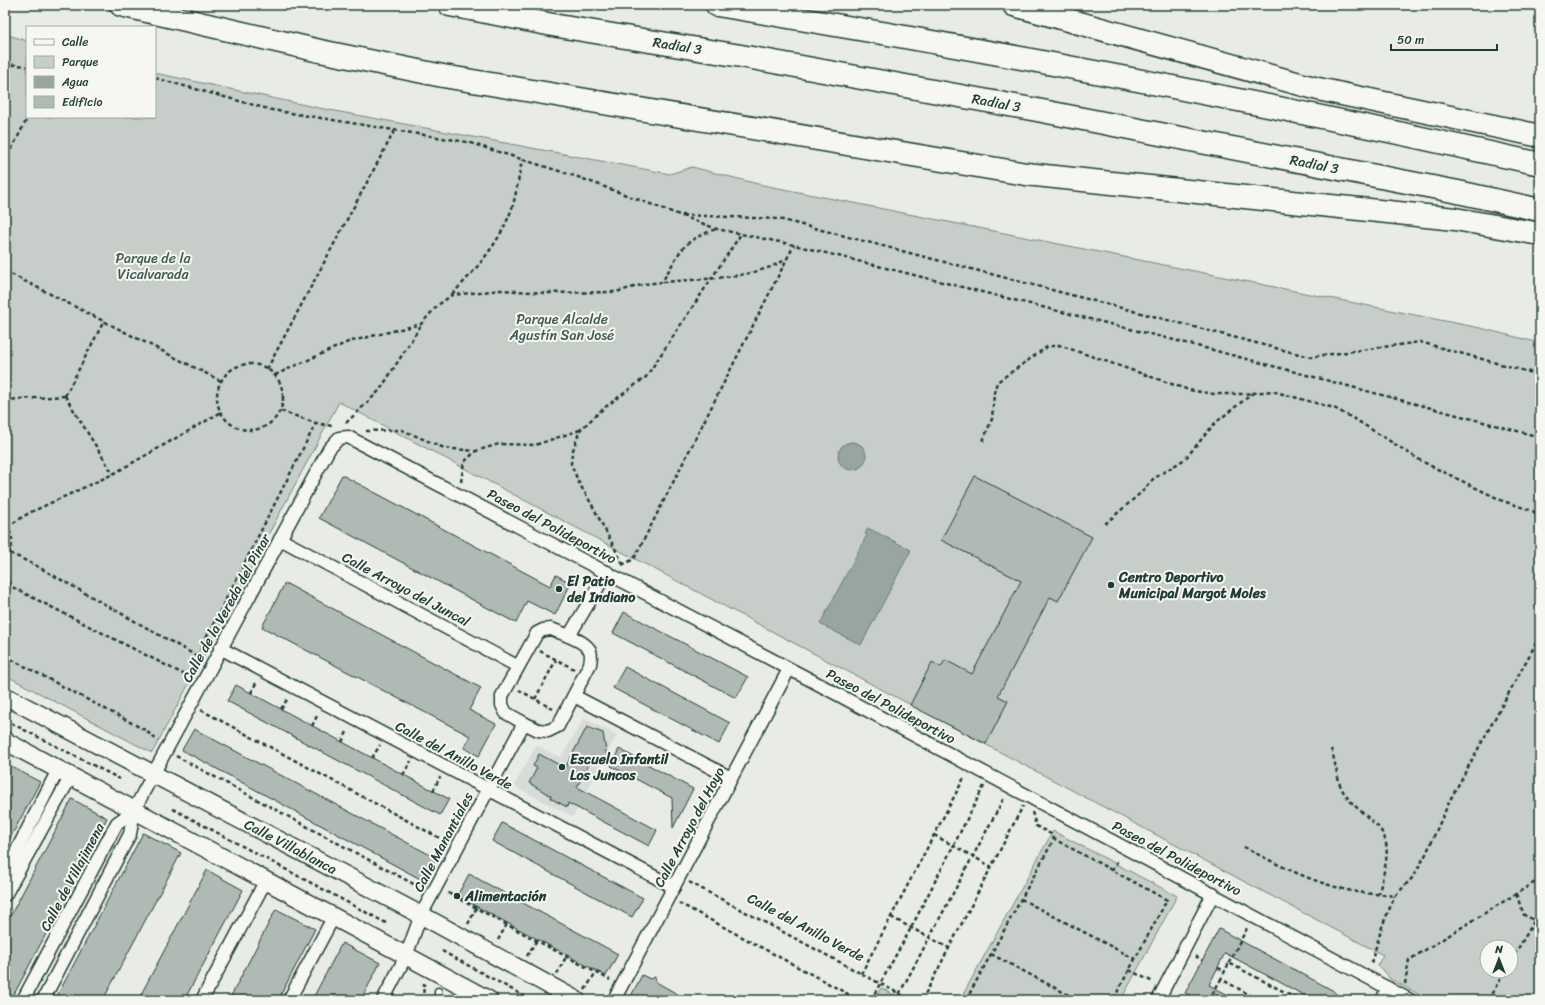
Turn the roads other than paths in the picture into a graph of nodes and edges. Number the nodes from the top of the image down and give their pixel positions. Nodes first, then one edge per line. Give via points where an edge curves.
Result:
1 (121, 5) edge
2 (450, 5) edge
3 (717, 5) edge
4 (1014, 5) edge
5 (1540, 136) edge
6 (1540, 164) edge
7 (1540, 210) edge
8 (1540, 234) edge
9 (359, 436) joint
10 (280, 539) junction
11 (607, 572) junction
12 (569, 636) junction
13 (220, 648) junction
14 (517, 666) junction
15 (789, 669) junction
16 (5, 696) edge
17 (574, 696) junction
18 (524, 723) junction
19 (5, 741) edge
20 (65, 773) junction
21 (153, 774) junction
22 (731, 778) junction
23 (488, 790) junction
24 (134, 811) junction
25 (5, 873) edge
26 (266, 880) junction
27 (674, 887) junction
28 (5, 894) edge
29 (1213, 894) junction
30 (421, 915) junction
31 (334, 916) junction
32 (406, 956) junction
33 (1388, 988) junction
34 (438, 991) dead end
35 (1406, 998) edge
36 (23, 1000) edge
37 (43, 1000) edge
38 (202, 1000) edge
39 (289, 1000) edge
40 (383, 1000) edge
41 (438, 1000) edge
42 (489, 1000) edge
43 (576, 1000) edge
44 (614, 1000) edge
45 (1158, 1000) edge
46 (1382, 1000) edge

1 - 8 highway via 320,51 443,76 1026,174 1455,219
2 - 7 highway, Radial 3 via 1037,110
3 - 6 highway via 1045,62
4 - 5 highway via 1318,89
9 - 10 street, Calle de la Vereda del Pinar via 339,438 329,449
9 - 11 street, Paseo del Polideportivo
10 - 13 street, Calle de la Vereda del Pinar
10 - 14 street, Calle Arroyo del Juncal
11 - 12 street
11 - 15 street, Paseo del Polideportivo
12 - 14 street via 551,629 537,633
12 - 17 street via 588,648 591,656 590,664
13 - 21 street, Calle de la Vereda del Pinar
13 - 23 street, Calle del Anillo Verde
14 - 18 street via 502,696 502,705 506,713
15 - 22 street, Calle Arroyo del Hoyo
15 - 29 street, Paseo del Polideportivo
16 - 21 main road, Calle Villablanca
17 - 18 street via 558,726 548,731 538,730
17 - 22 street
18 - 23 street, Calle Manantiales
19 - 20 main road
20 - 24 main road
20 - 25 street
20 - 28 street
21 - 24 street, Calle de la Vereda del Pinar
21 - 30 main road, Calle Villablanca
22 - 27 street, Calle Arroyo del Hoyo
23 - 27 street, Calle del Anillo Verde
23 - 30 street, Calle Manantiales
24 - 26 main road
24 - 36 street, Calle de Villajimena via 117,823
24 - 37 street via 130,834
26 - 31 main road
26 - 38 street
27 - 44 street, Calle Arroyo del Hoyo
29 - 33 street, Paseo del Polideportivo
29 - 45 street
30 - 32 street, Calle Manantiales
30 - 43 main road, Calle Villablanca
31 - 32 main road
31 - 39 street
32 - 40 street
32 - 42 main road
33 - 35 street, Paseo del Polideportivo
33 - 46 street
34 - 41 lane

